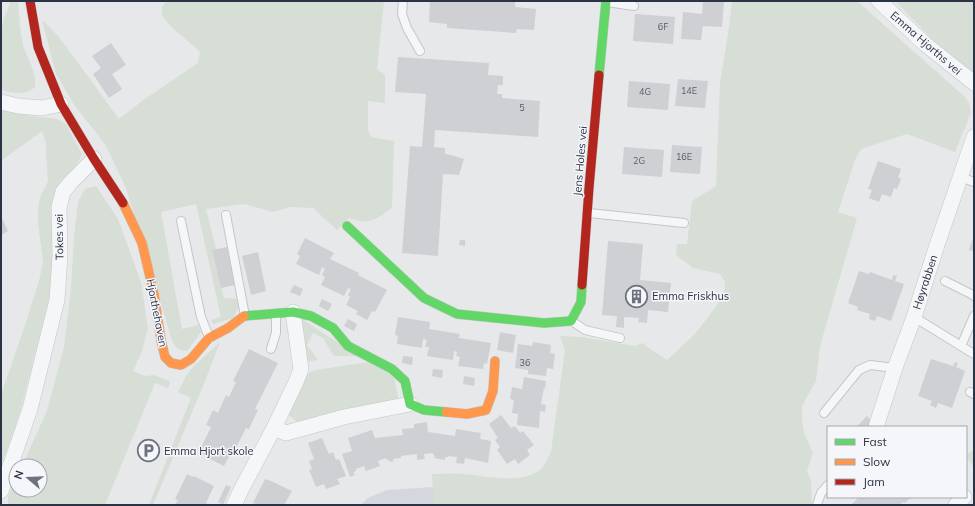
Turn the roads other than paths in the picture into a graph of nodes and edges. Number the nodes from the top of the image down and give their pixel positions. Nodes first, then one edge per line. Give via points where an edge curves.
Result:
1 (30, 1) edge
2 (403, 1) edge
3 (879, 1) edge
4 (606, 2) edge
5 (634, 6) dead end
6 (420, 51) dead end
7 (974, 83) edge
8 (1, 102) edge
9 (61, 104) junction
10 (974, 137) edge
11 (94, 159) junction
12 (967, 180) edge
13 (588, 213) junction
14 (226, 215) dead end
15 (181, 221) dead end
16 (684, 223) dead end
17 (348, 226) dead end
18 (945, 281) dead end
19 (974, 296) edge
20 (293, 312) junction
21 (276, 313) junction
22 (245, 316) junction
23 (974, 316) edge
24 (914, 317) junction
25 (572, 321) junction
26 (209, 338) junction
27 (620, 338) dead end
28 (961, 346) junction
29 (271, 349) dead end
30 (974, 354) edge
31 (495, 361) dead end
32 (895, 368) junction
33 (410, 404) junction
34 (824, 413) dead end
35 (876, 426) edge
36 (274, 428) junction
37 (827, 486) edge
38 (1, 491) edge
39 (234, 505) edge
40 (817, 505) edge

1 - 9 street via 38,47
2 - 6 lane via 402,14
3 - 7 street, Emma Hjorths vei via 925,44
4 - 5 lane
4 - 13 street, Jens Holes vei
8 - 9 street via 42,108
9 - 11 street
10 - 12 street, Høyrabben
11 - 26 street, Hjorthehaven via 122,200 142,243 165,357 171,363 180,365 191,359
11 - 38 street, Tokes vei via 63,192 59,206 60,256 57,300 30,409
12 - 24 street, Høyrabben via 937,244
13 - 16 lane
13 - 25 street, Jens Holes vei via 581,302
14 - 22 lane
15 - 26 lane via 201,317
17 - 25 street via 424,298 457,314 544,323
18 - 19 lane
20 - 21 street, Hjorthehaven
20 - 33 street, Hjorthehaven via 311,316 333,328 348,346 392,369 404,380
20 - 36 street via 301,369
21 - 22 street, Hjorthehaven
21 - 29 lane via 276,333
22 - 26 street, Hjorthehaven
23 - 28 lane
24 - 28 lane
24 - 32 street, Høyrabben
25 - 27 lane via 585,330
28 - 30 lane
31 - 33 street via 493,391 486,410 467,414 424,410
32 - 34 lane via 870,365 859,370
32 - 35 street, Høyrabben
33 - 36 street via 344,417 286,433
36 - 39 street
37 - 40 lane via 821,493

